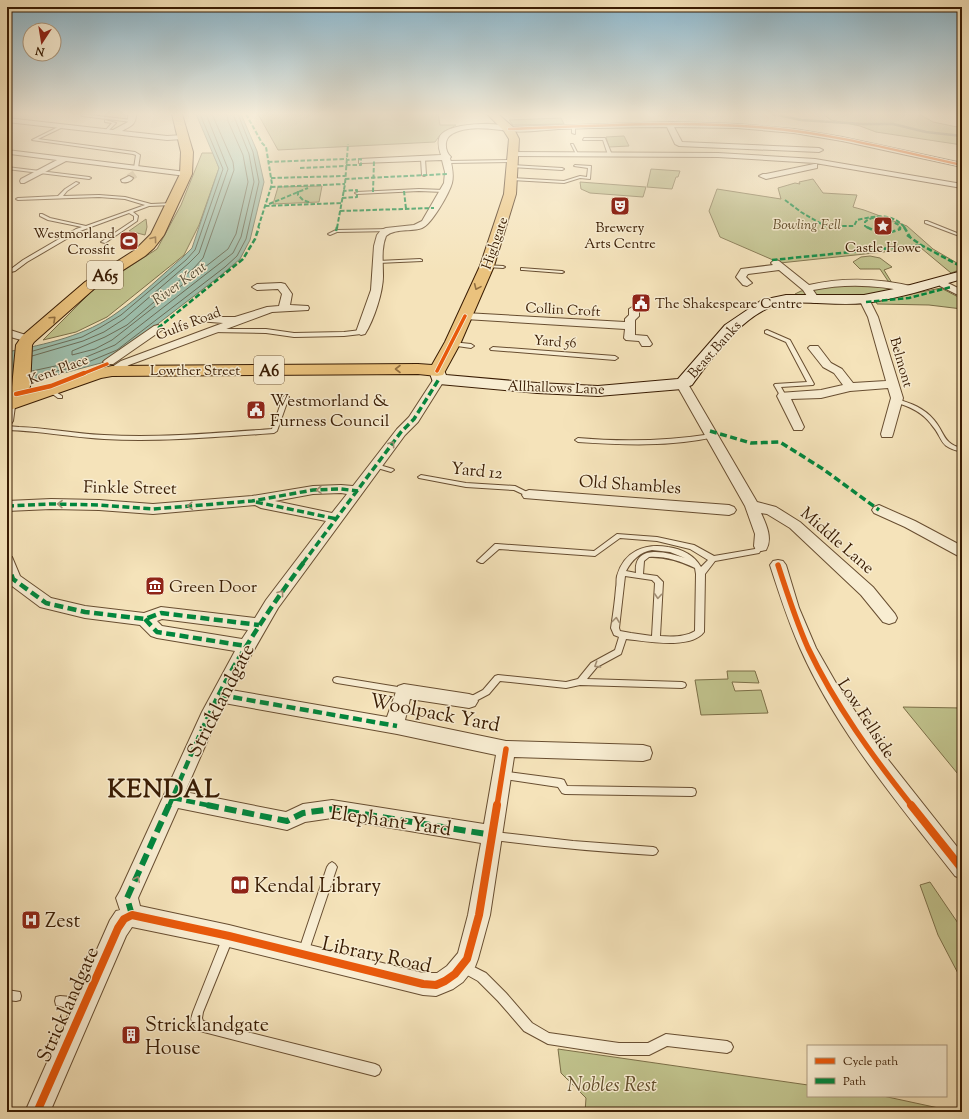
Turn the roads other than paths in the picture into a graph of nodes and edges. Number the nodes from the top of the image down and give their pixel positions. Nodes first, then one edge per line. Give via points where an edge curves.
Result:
1 (52, 166) edge
2 (98, 166) edge
3 (135, 166) edge
4 (187, 166) edge
5 (423, 166) edge
6 (448, 166) edge
7 (513, 166) edge
8 (517, 166) edge
9 (528, 166) edge
10 (579, 166) edge
11 (808, 166) edge
12 (849, 166) edge
13 (7, 168) edge
14 (562, 169) dead end
15 (41, 172) junction
16 (133, 174) junction
17 (186, 174) junction
18 (424, 175) dead end
19 (763, 176) dead end
20 (89, 178) dead end
21 (24, 181) dead end
22 (77, 183) dead end
23 (962, 186) edge
24 (444, 190) junction
25 (358, 192) dead end
26 (60, 197) junction
27 (18, 199) dead end
28 (147, 204) junction
29 (173, 204) junction
30 (129, 211) junction
31 (41, 215) dead end
32 (926, 222) dead end
33 (86, 226) junction
34 (391, 230) junction
35 (330, 234) dead end
36 (962, 236) edge
37 (103, 242) dead end
38 (420, 260) dead end
39 (378, 262) junction
40 (487, 266) junction
41 (503, 267) dead end
42 (523, 269) dead end
43 (7, 272) edge
44 (562, 272) dead end
45 (962, 275) edge
46 (747, 283) dead end
47 (944, 284) dead end
48 (257, 287) dead end
49 (911, 289) junction
50 (811, 294) junction
51 (962, 294) edge
52 (864, 299) junction
53 (304, 308) dead end
54 (284, 309) junction
55 (634, 309) dead end
56 (464, 316) junction
57 (202, 319) dead end
58 (238, 320) junction
59 (630, 326) junction
60 (158, 328) dead end
61 (214, 331) junction
62 (7, 332) edge
63 (361, 332) joint
64 (767, 332) dead end
65 (26, 342) junction
66 (451, 344) junction
67 (646, 344) dead end
68 (471, 346) dead end
69 (814, 348) dead end
70 (493, 349) dead end
71 (614, 358) dead end
72 (134, 365) junction
73 (107, 372) junction
74 (438, 375) junction
75 (682, 384) junction
76 (894, 384) junction
77 (850, 386) junction
78 (783, 396) junction
79 (286, 397) dead end
80 (896, 401) junction
81 (8, 408) edge
82 (798, 427) dead end
83 (7, 428) edge
84 (887, 434) dead end
85 (712, 436) junction
86 (578, 440) dead end
87 (962, 450) edge
88 (376, 466) junction
89 (391, 470) dead end
90 (421, 477) dead end
91 (355, 494) junction
92 (529, 495) joint
93 (252, 501) junction
94 (7, 506) edge
95 (752, 506) junction
96 (729, 510) dead end
97 (879, 510) dead end
98 (337, 519) junction
99 (762, 546) joint
100 (962, 553) edge
101 (714, 560) junction
102 (7, 561) edge
103 (481, 561) dead end
104 (778, 565) dead end
105 (700, 568) junction
106 (622, 573) junction
107 (640, 575) junction
108 (889, 618) dead end
109 (145, 619) junction
110 (259, 625) junction
111 (656, 639) junction
112 (246, 646) junction
113 (336, 680) dead end
114 (580, 682) junction
115 (682, 685) dead end
116 (404, 691) junction
117 (220, 695) junction
118 (470, 701) joint
119 (397, 726) junction
120 (506, 749) junction
121 (644, 753) dead end
122 (501, 775) junction
123 (692, 792) dead end
124 (173, 798) junction
125 (492, 835) junction
126 (653, 851) dead end
127 (332, 867) dead end
128 (962, 869) edge
129 (132, 915) junction
130 (229, 936) junction
131 (303, 955) junction
132 (463, 966) junction
133 (60, 1001) dead end
134 (85, 1003) junction
135 (727, 1047) dead end
136 (375, 1070) dead end
137 (37, 1112) edge

1 - 15 street
2 - 16 street
3 - 16 lane
4 - 17 highway, A65
5 - 18 lane
6 - 24 street via 448,182
7 - 40 highway, Highgate via 507,206
8 - 10 lane via 564,182 580,177 589,178 590,167
9 - 14 lane
11 - 19 street
12 - 23 street
13 - 15 lane
15 - 20 lane
15 - 21 street
16 - 17 street
17 - 29 highway, A65
22 - 26 lane
24 - 25 lane
24 - 34 street via 425,223 420,227
26 - 27 lane
26 - 28 lane via 116,197
28 - 29 lane
28 - 30 lane
65 -> 29 highway, A65 via 90,286 149,245
30 - 33 lane
30 - 37 lane via 136,216 136,220
31 - 33 lane
32 - 36 lane
33 - 43 lane
34 - 35 lane via 336,231
34 - 39 street via 380,236
38 - 39 lane
39 - 63 street via 378,281
40 - 41 lane
40 -> 56 highway, Highgate
42 - 44 lane
45 - 49 street, Beast Banks
46 - 50 street via 741,277 744,271 778,265
47 - 51 street
48 - 54 street via 281,286 287,294
49 - 50 street, Beast Banks via 884,284 846,282
49 - 52 street, Beast Banks
50 - 52 street, Beast Banks
50 - 75 street, Beast Banks via 767,304 755,310 730,328
52 - 76 street, Belmont via 873,317
53 - 54 street, Gulfs Road
54 - 58 street, Gulfs Road via 271,309
55 - 59 street
56 - 59 street, Collin Croft
56 - 66 highway, Highgate
57 - 58 street
58 - 61 street, Gulfs Road
59 - 67 street via 630,338 643,338
60 - 73 street via 111,360 107,364
61 - 63 lane via 266,331 294,335
61 - 72 street, Gulfs Road
62 - 65 street
64 - 78 lane via 788,341 811,384 777,385
65 - 81 highway via 21,387
66 - 68 lane
66 - 74 highway, Highgate
69 - 77 street via 827,365 838,371
70 - 71 lane, Yard 56
72 - 73 highway, Lowther Street / A6
74 -> 72 highway, Lowther Street / A6 via 418,369
73 - 81 highway, Lowther Street / A6 via 57,393
74 - 75 street, Allhallows Lane via 537,388 598,391
88 -> 74 street, Highgate via 414,419
75 - 85 street
76 - 77 street
76 - 80 street, Belmont
77 - 78 street via 821,394
78 - 82 street
79 - 83 lane via 274,431 155,438 103,437
80 - 84 street, Belmont
80 - 87 lane via 918,409 936,426 945,442
85 - 86 lane via 687,441
85 - 95 street
88 - 89 lane
88 - 91 street, Highgate
90 - 92 lane, Yard 12 via 466,485 515,488
91 -> 93 street, Finkle Street via 341,489 313,490
91 - 98 street, Stricklandgate
92 - 96 street, Old Shambles
93 -> 94 street, Finkle Street via 152,508 51,504
93 - 98 street, Finkle Street
95 - 99 street via 762,534
95 - 108 street, Middle Lane via 771,510 795,525 867,591
97 - 100 street
110 -> 98 street, Stricklandgate
99 - 101 lane via 757,551
101 - 103 lane via 692,547 657,539 620,536 595,554 497,546
101 - 111 lane via 701,574 700,632 696,637 682,640
102 - 109 street via 14,579 46,603 85,612
104 - 128 street, Low Fellside via 785,593 800,632 845,714 868,749
105 - 106 lane via 692,558 685,555 660,549 644,550 634,555
105 - 107 lane via 662,555 652,555 643,557 640,561
105 -> 114 lane via 699,632 695,636 682,639 623,637 618,652 594,665
106 - 107 lane
111 -> 106 lane via 617,633 615,628
107 -> 111 lane via 654,578 659,582
109 - 110 street via 161,613
109 - 112 street via 157,632
110 - 112 street, Stricklandgate
112 - 117 street, Stricklandgate
113 - 116 lane
114 - 115 lane
114 - 118 lane via 566,685 498,678 486,692
116 - 118 street
116 - 119 street via 396,717
117 - 119 street, Woolpack Yard
117 - 124 street, Stricklandgate
119 - 120 street, Woolpack Yard
120 - 121 street, Woolpack Yard
120 - 122 street, Library Road
122 - 123 lane via 561,783 565,790
122 - 125 street, Library Road
124 - 125 street, Elephant Yard via 287,820 304,813 332,809
129 -> 124 street, Stricklandgate via 127,898
125 - 126 lane via 598,848
125 - 132 street, Library Road via 479,915
127 - 131 lane
129 - 130 street, Library Road
129 - 134 street, Stricklandgate via 124,919 118,928
130 - 131 street, Library Road
130 - 136 lane via 198,1012 196,1019 200,1026
131 - 132 street, Library Road via 423,984 445,981
132 - 135 lane via 482,977 528,1028 548,1038 619,1049 649,1049 666,1040
133 - 134 lane
134 - 137 street, Stricklandgate

